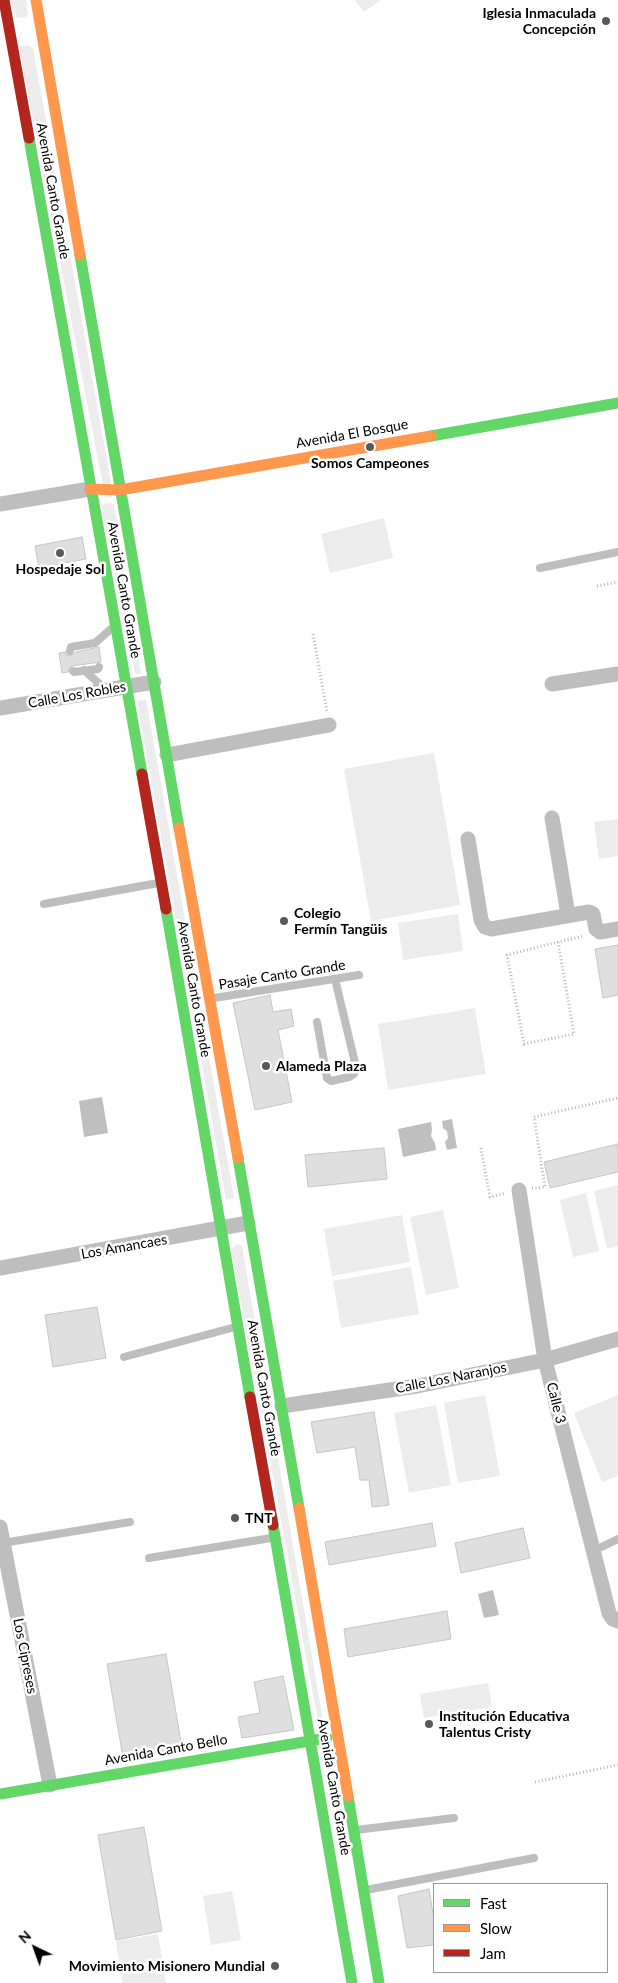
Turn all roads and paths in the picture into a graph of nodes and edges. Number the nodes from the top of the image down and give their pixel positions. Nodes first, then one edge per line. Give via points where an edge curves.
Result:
1 (4, 0) edge
2 (36, 0) edge
3 (33, 31) junction
4 (5, 36) edge
5 (618, 403) edge
6 (90, 489) junction
7 (120, 490) junction
8 (0, 504) edge
9 (618, 552) edge
10 (540, 568) dead end
11 (618, 582) edge
12 (597, 586) dead end
13 (115, 625) junction
14 (314, 634) dead end
15 (70, 651) dead end
16 (99, 666) dead end
17 (84, 670) junction
18 (73, 671) dead end
19 (618, 674) edge
20 (154, 682) junction
21 (552, 684) dead end
22 (126, 686) junction
23 (105, 689) junction
24 (0, 708) edge
25 (329, 725) joint
26 (167, 755) junction
27 (552, 818) dead end
28 (468, 839) dead end
29 (161, 882) junction
30 (44, 904) dead end
31 (568, 915) junction
32 (618, 929) edge
33 (600, 932) junction
34 (558, 942) junction
35 (359, 975) dead end
36 (334, 979) junction
37 (210, 999) junction
38 (317, 1022) dead end
39 (618, 1098) edge
40 (481, 1148) dead end
41 (519, 1190) junction
42 (248, 1223) junction
43 (220, 1230) junction
44 (0, 1268) edge
45 (237, 1327) junction
46 (618, 1339) edge
47 (124, 1357) dead end
48 (545, 1360) junction
49 (282, 1406) junction
50 (130, 1522) dead end
51 (0, 1527) edge
52 (276, 1537) junction
53 (618, 1539) edge
54 (3, 1543) junction
55 (593, 1551) junction
56 (149, 1558) dead end
57 (614, 1617) edge
58 (337, 1737) junction
59 (311, 1740) junction
60 (618, 1765) edge
61 (535, 1782) dead end
62 (50, 1785) junction
63 (0, 1794) edge
64 (454, 1818) dead end
65 (354, 1830) junction
66 (534, 1858) dead end
67 (365, 1890) junction
68 (352, 1983) edge
69 (379, 1983) edge

1 - 4 main road, Avenida Canto Grande
2 - 3 main road, Avenida Canto Grande
3 - 4 main road
3 - 7 main road, Avenida Canto Grande
4 - 6 main road, Avenida Canto Grande
5 - 7 main road, Avenida El Bosque
6 - 7 main road, Avenida El Bosque
6 - 8 street
6 - 13 main road, Avenida Canto Grande
7 - 20 main road, Avenida Canto Grande
9 - 10 lane
11 - 12 path
13 - 15 lane via 96,645 72,647
13 - 22 main road, Avenida Canto Grande
14 - 25 path
16 - 17 lane
17 - 18 lane
17 - 23 lane
19 - 21 street
20 - 22 street, Calle Los Robles
20 - 26 main road, Avenida Canto Grande
22 - 23 street, Calle Los Robles
22 - 29 main road, Avenida Canto Grande
23 - 24 street, Calle Los Robles
25 - 26 street
26 - 37 main road, Avenida Canto Grande
27 - 31 street
28 - 31 street via 481,920 485,927 492,929
29 - 30 lane
29 - 43 main road, Avenida Canto Grande
31 - 33 street via 590,912
32 - 33 street
33 - 34 path
34 - 34 path via 507,955 524,1044 574,1034
35 - 36 lane, Pasaje Canto Grande
36 - 37 lane, Pasaje Canto Grande
36 - 38 lane via 356,1067 354,1074 331,1081 327,1078
37 - 42 main road, Avenida Canto Grande
39 - 41 path via 534,1117 545,1187
40 - 41 path via 490,1197
41 - 48 street, Calle 3
42 - 43 street, Los Amancaes
42 - 49 main road, Avenida Canto Grande
43 - 44 street, Los Amancaes
43 - 45 main road, Avenida Canto Grande
45 - 47 lane
45 - 52 main road, Avenida Canto Grande
46 - 48 street, Calle Los Naranjos
48 - 49 street, Calle Los Naranjos via 417,1386
48 - 55 street, Calle 3
49 - 58 main road, Avenida Canto Grande
50 - 54 lane
51 - 54 street, Los Cipreses
52 - 56 lane
52 - 59 main road, Avenida Canto Grande
53 - 55 lane
54 - 62 street, Los Cipreses
55 - 57 street, Calle 3
58 - 59 main road, Avenida Canto Bello
58 - 65 main road, Avenida Canto Grande
59 - 62 main road, Avenida Canto Bello
59 - 68 main road, Avenida Canto Grande
60 - 61 path
62 - 63 main road, Avenida Canto Bello
64 - 65 lane
65 - 67 main road, Avenida Canto Grande
66 - 67 lane
67 - 69 main road, Avenida Canto Grande

